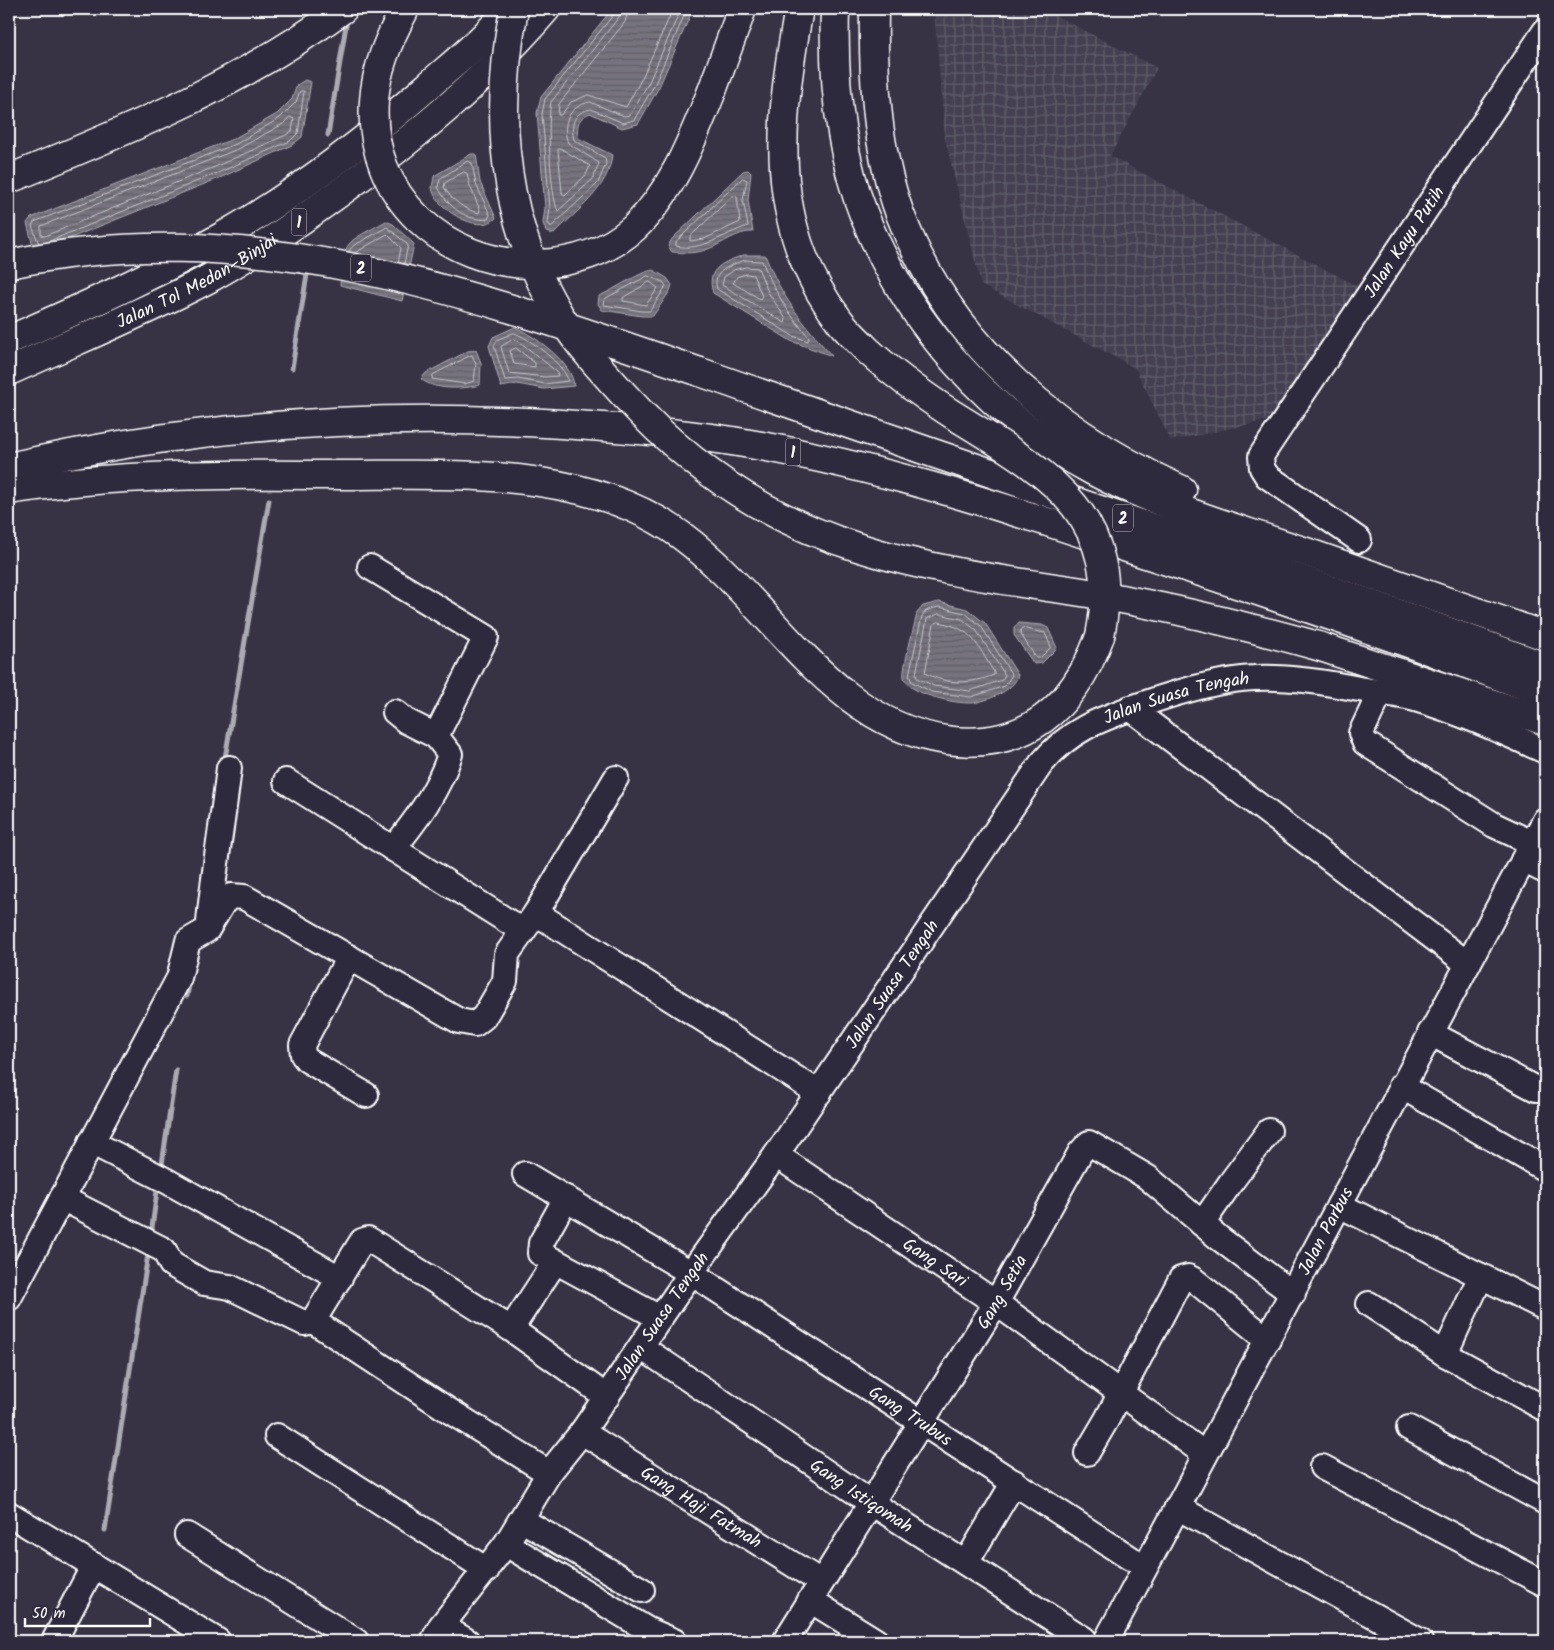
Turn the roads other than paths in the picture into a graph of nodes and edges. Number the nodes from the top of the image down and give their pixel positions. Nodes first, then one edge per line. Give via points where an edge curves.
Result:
1 (343, 9) edge
2 (405, 9) edge
3 (509, 9) edge
4 (514, 9) edge
5 (546, 9) edge
6 (742, 9) edge
7 (800, 9) edge
8 (835, 9) edge
9 (874, 9) edge
10 (1545, 31) edge
11 (9, 179) edge
12 (9, 264) edge
13 (9, 340) edge
14 (9, 371) edge
15 (9, 467) edge
16 (9, 490) edge
17 (1359, 540) dead end
18 (370, 567) dead end
19 (1545, 636) edge
20 (1545, 667) edge
21 (1380, 693) junction
22 (1545, 694) edge
23 (1130, 708) junction
24 (395, 712) dead end
25 (1545, 721) edge
26 (436, 736) junction
27 (1545, 751) edge
28 (229, 768) dead end
29 (616, 778) dead end
30 (286, 781) dead end
31 (1545, 820) edge
32 (393, 848) junction
33 (1528, 852) junction
34 (1545, 872) edge
35 (530, 922) junction
36 (201, 933) junction
37 (349, 957) junction
38 (1468, 964) junction
39 (1430, 1033) junction
40 (1401, 1086) junction
41 (1536, 1089) dead end
42 (819, 1093) junction
43 (366, 1095) dead end
44 (1269, 1131) dead end
45 (91, 1142) junction
46 (776, 1155) junction
47 (1545, 1169) edge
48 (526, 1174) dead end
49 (62, 1198) junction
50 (566, 1198) junction
51 (1339, 1205) junction
52 (1202, 1224) junction
53 (555, 1262) junction
54 (691, 1273) junction
55 (1481, 1276) junction
56 (340, 1278) junction
57 (1288, 1290) junction
58 (9, 1298) edge
59 (996, 1303) junction
60 (1369, 1304) dead end
61 (1545, 1308) edge
62 (660, 1318) junction
63 (313, 1320) junction
64 (511, 1328) junction
65 (1265, 1337) junction
66 (641, 1347) junction
67 (1445, 1354) junction
68 (1121, 1393) junction
69 (607, 1397) junction
70 (1545, 1409) edge
71 (922, 1422) junction
72 (1409, 1428) dead end
73 (582, 1432) junction
74 (278, 1436) dead end
75 (1199, 1450) junction
76 (1087, 1453) dead end
77 (1322, 1467) dead end
78 (550, 1473) junction
79 (1014, 1482) junction
80 (1545, 1502) edge
81 (873, 1504) junction
82 (1176, 1506) junction
83 (9, 1514) edge
84 (522, 1520) junction
85 (187, 1536) dead end
86 (506, 1544) junction
87 (1130, 1558) dead end
88 (966, 1563) junction
89 (94, 1564) junction
90 (488, 1570) junction
91 (1545, 1584) edge
92 (642, 1590) dead end
93 (816, 1591) junction
94 (437, 1634) edge
95 (1095, 1640) edge
96 (54, 1641) edge
97 (218, 1641) edge
98 (356, 1641) edge
99 (467, 1641) edge
100 (674, 1641) edge
101 (785, 1641) edge
102 (876, 1641) edge
103 (1420, 1641) edge

1 - 11 highway via 265,62 153,120
2 - 6 highway, bridge via 383,55 376,81 374,123 385,167 403,201 432,232 453,246 484,258 521,264 566,261 591,254 619,239 648,214 688,148
3 - 13 highway, Jalan Tol Medan–Binjai / 1 via 465,54 402,109 302,186 224,236 153,274
4 - 25 highway, bridge via 503,81 504,153 517,217 528,251 552,300 581,346 655,428 738,494 801,527 856,547 967,575 1184,611 1318,646
5 - 14 highway, Jalan Tol Medan–Binjai / 1 via 477,82 394,152 300,222 208,278
7 - 16 highway, bridge via 784,104 784,176 790,212 808,266 822,295 839,320 892,373 1014,451 1048,478 1074,504 1097,545 1104,567 1105,613 1097,643 1081,680 1067,698 1029,728 1004,737 976,741 947,740 918,734 886,720 857,703 809,662 727,574 682,537 642,512 603,497 525,481 463,476 233,474 88,481
8 - 19 highway via 838,103 851,174 863,214 884,258 923,322 960,367 1008,414 1067,455 1135,490 1210,520
9 - 19 highway via 879,118 884,154 900,214 926,268 948,303 1014,382 1075,432 1155,478 1221,508 1442,592
10 - 17 street, Jalan Kayu Putih via 1262,453 1261,464 1267,476
12 - 20 highway, 2, bridge via 69,254 157,248 229,250 309,258 405,278 477,297 700,372
15 - 22 highway, 1 via 101,447 184,434 291,423 362,420 443,419 614,427 738,442 812,456 953,492 1312,609
18 - 26 street via 486,637
21 - 23 street, Jalan Suasa Tengah via 1334,684 1252,678 1168,695
21 - 27 street, Jalan Suasa Tengah via 1414,699 1456,713
21 - 33 street via 1361,733 1365,743 1494,825
23 - 38 street
23 - 42 street, Jalan Suasa Tengah via 1072,734 1040,764
24 - 26 street
26 - 32 street via 450,754 445,770 420,817
28 - 36 street via 220,844
29 - 35 street
30 - 32 street
31 - 33 street, Jalan Parbus
32 - 35 street
33 - 34 street
33 - 38 street, Jalan Parbus
35 - 37 street via 507,954 503,985 484,1017 475,1024 459,1021
35 - 42 street
36 - 37 street via 226,899 238,895
36 - 45 street via 186,945 179,978
37 - 43 street via 302,1050 307,1060
38 - 39 street, Jalan Parbus
39 - 40 street, Jalan Parbus
39 - 41 street
40 - 47 street
40 - 51 street, Jalan Parbus
42 - 46 street, Jalan Suasa Tengah
44 - 52 street
45 - 49 street
45 - 56 street
46 - 54 street, Jalan Suasa Tengah
46 - 59 street, Gang Sari
48 - 50 street, Gang Trubus
49 - 58 street
49 - 63 street via 164,1250 172,1264 204,1283 230,1287 296,1321
50 - 53 street via 540,1248 540,1253
50 - 54 street, Gang Trubus
51 - 55 street
51 - 57 street, Jalan Parbus
52 - 57 street, Gang Setia
52 - 59 street, Gang Setia via 1147,1177 1089,1142
53 - 62 street
53 - 64 street
54 - 62 street, Jalan Suasa Tengah
54 - 71 street, Gang Trubus
55 - 61 street
55 - 67 street
56 - 63 street
56 - 64 street via 362,1241 368,1239
57 - 65 street, Jalan Parbus
59 - 68 street, Gang Sari
59 - 71 street, Gang Setia
60 - 67 street
62 - 66 street, Jalan Suasa Tengah
63 - 78 street
64 - 69 street
65 - 68 street via 1194,1280 1185,1277 1177,1284
65 - 75 street, Jalan Parbus
66 - 69 street, Jalan Suasa Tengah
66 - 81 street, Gang Istiqomah
67 - 70 street
68 - 75 street, Gang Sari
68 - 76 street
69 - 73 street, Jalan Suasa Tengah
71 - 79 street, Gang Trubus
71 - 81 street, Gang Setia
72 - 80 street
73 - 78 street, Jalan Suasa Tengah
73 - 93 street, Gang Haji Fatmah
74 - 90 street
75 - 82 street, Jalan Parbus
77 - 91 street
78 - 84 street, Jalan Suasa Tengah
79 - 87 street, Gang Trubus
79 - 88 street
81 - 88 street, Gang Istiqomah
81 - 93 street, Gang Setia
82 - 95 street, Jalan Parbus
82 - 103 street
83 - 89 street
84 - 86 street, Jalan Suasa Tengah
84 - 92 street
85 - 98 street
86 - 90 street, Jalan Suasa Tengah
86 - 100 street via 648,1630
88 - 95 street, Gang Istiqomah
89 - 96 street
89 - 97 street
90 - 94 street, Jalan Suasa Tengah
93 - 101 street, Gang Setia
93 - 102 street, Gang Haji Fatmah
94 - 99 street

